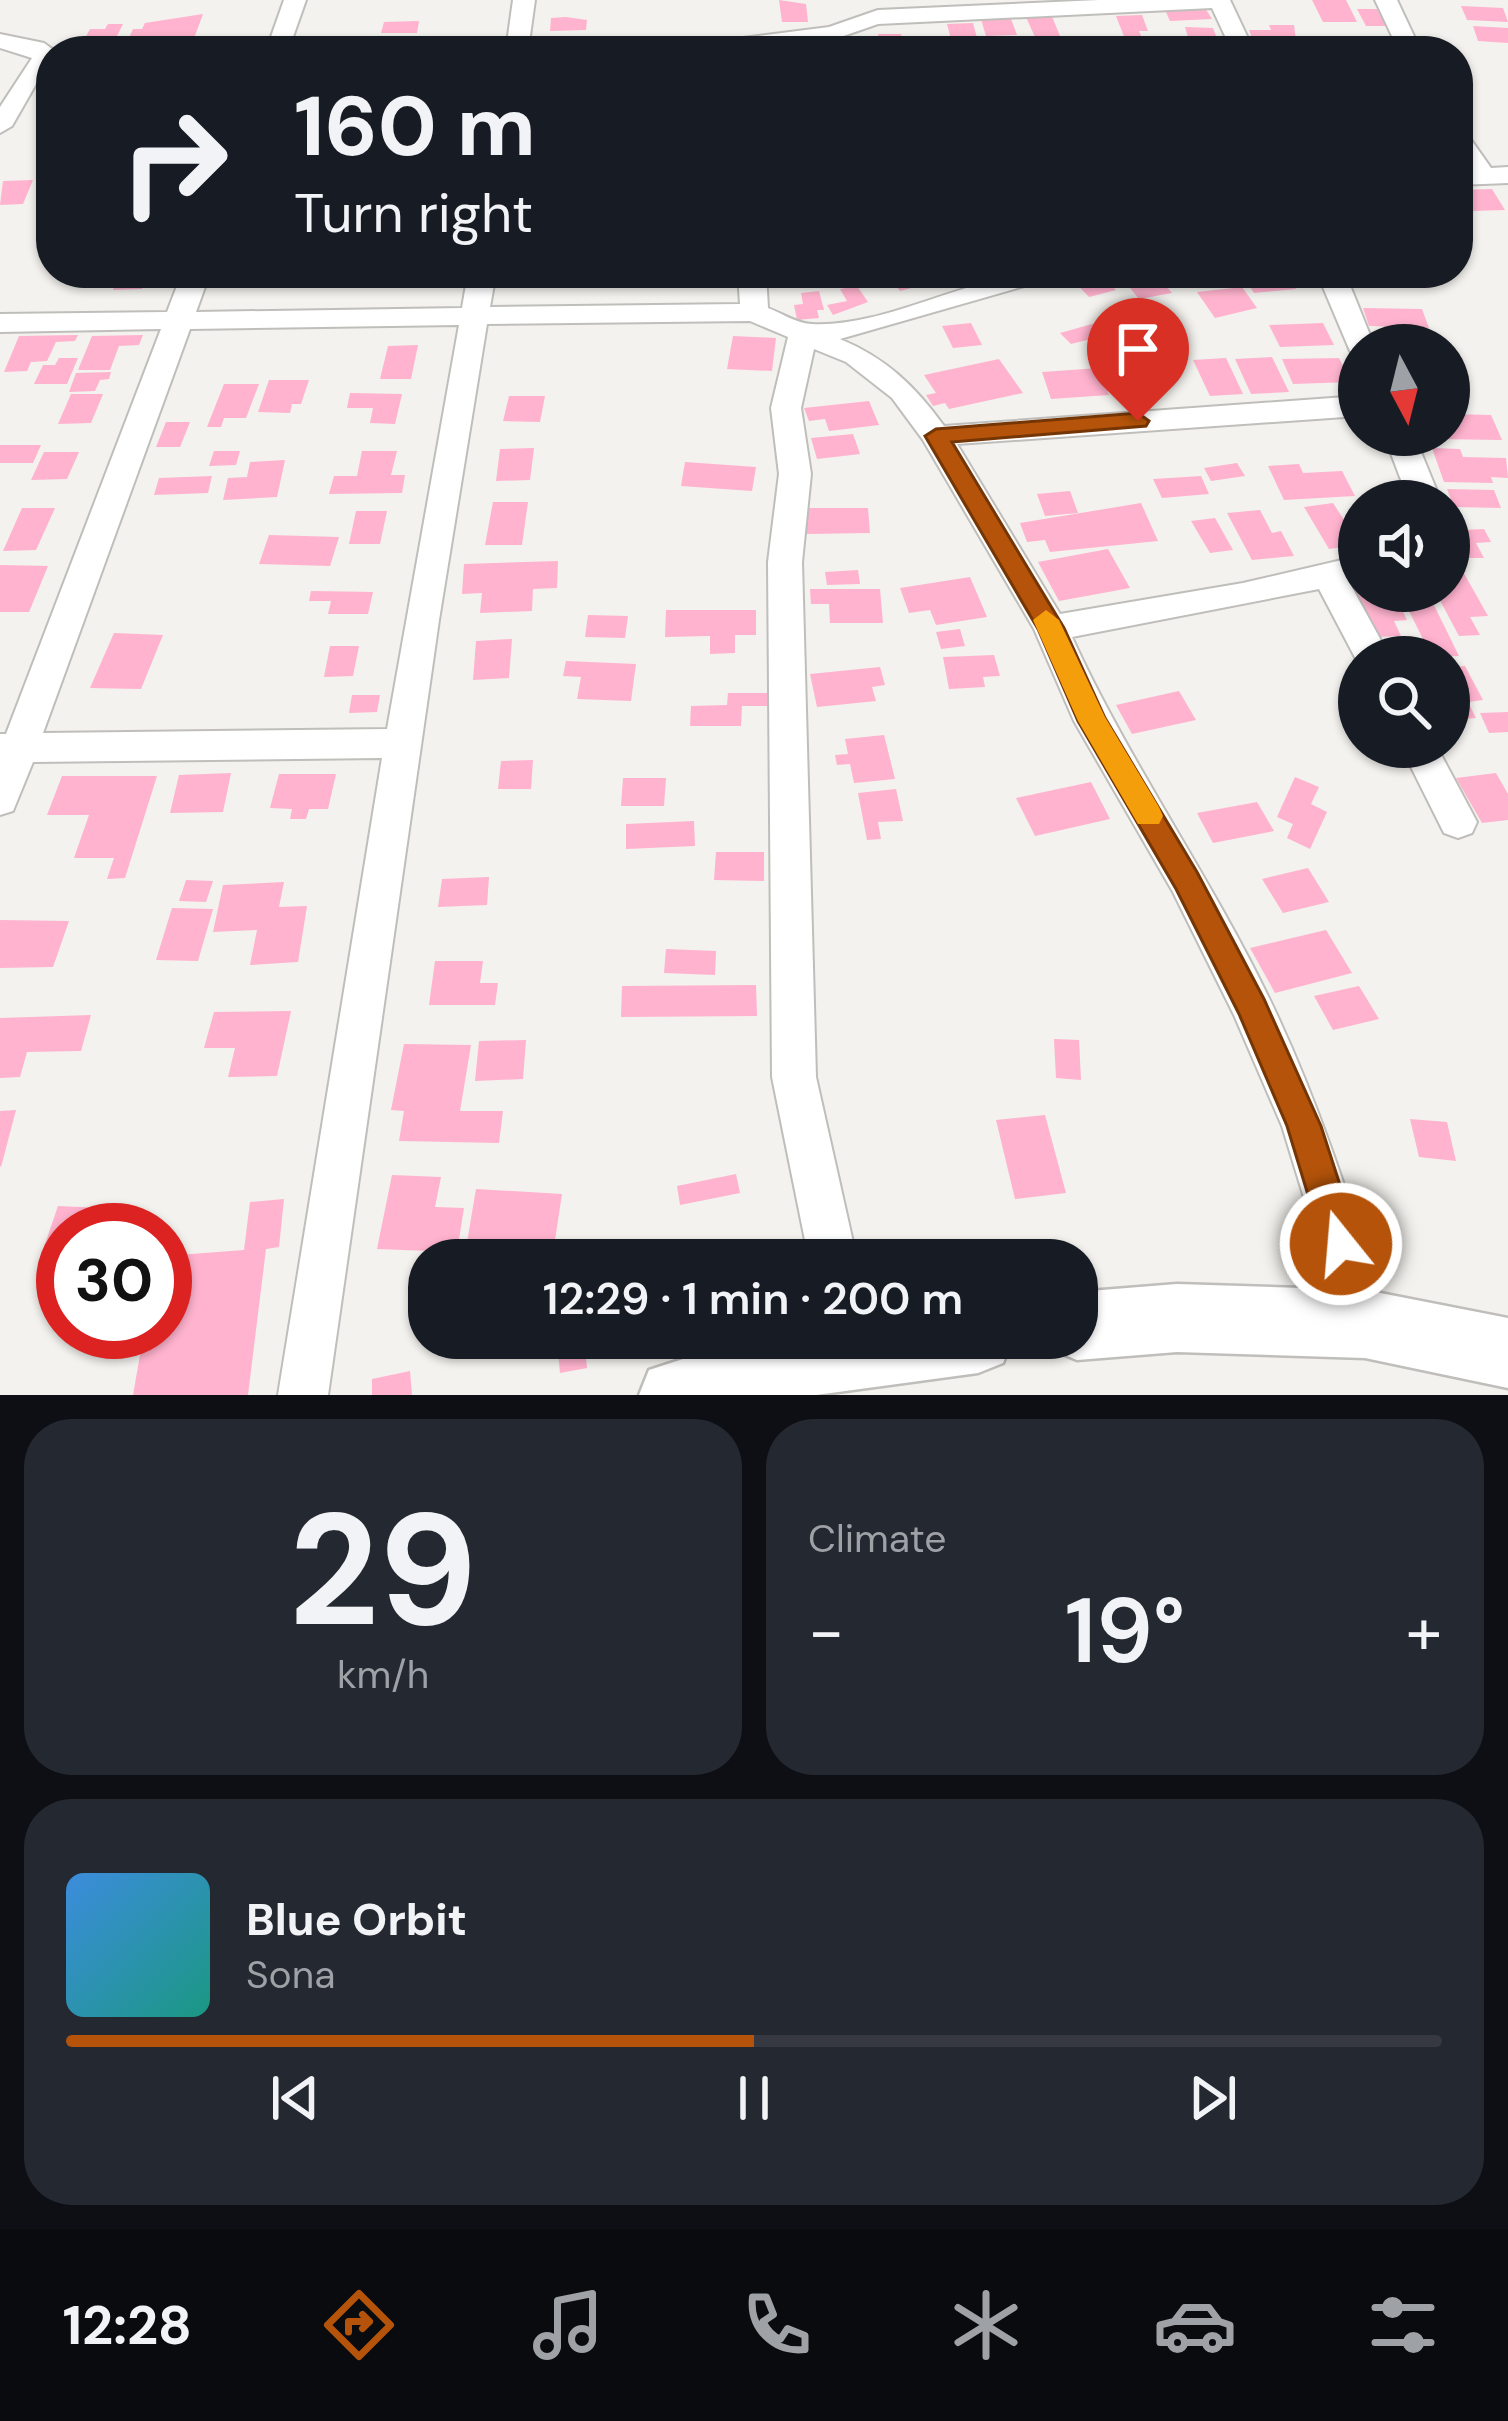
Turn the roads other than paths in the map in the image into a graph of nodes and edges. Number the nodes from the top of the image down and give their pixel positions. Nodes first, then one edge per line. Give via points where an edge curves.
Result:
1 (296, 0) edge
2 (524, 0) edge
3 (1219, 0) edge
4 (1386, 0) edge
5 (856, 10) edge
6 (283, 36) edge
7 (519, 36) edge
8 (772, 36) edge
9 (1236, 36) edge
10 (1403, 36) edge
11 (0, 41) edge
12 (36, 48) edge
13 (36, 73) edge
14 (0, 126) edge
15 (190, 288) edge
16 (480, 288) edge
17 (753, 288) edge
18 (990, 288) edge
19 (1337, 288) edge
20 (754, 312) junction
21 (476, 315) junction
22 (178, 320) junction
23 (0, 323) edge
24 (1352, 324) edge
25 (803, 334) junction
26 (1338, 407) edge
27 (936, 436) junction
28 (1338, 572) edge
29 (1051, 628) junction
30 (404, 743) junction
31 (10, 748) edge
32 (1430, 768) edge
33 (0, 800) edge
34 (1458, 822) dead end
35 (829, 1239) edge
36 (1098, 1324) edge
37 (1365, 1324) junction
38 (1508, 1352) edge
39 (822, 1359) edge
40 (774, 1380) edge
41 (303, 1395) edge
42 (674, 1395) edge

1 - 6 street
2 - 7 street
3 - 5 street
3 - 9 street
4 - 10 street
5 - 8 street via 844,30
11 - 12 street
13 - 14 street
15 - 22 street
16 - 21 street
17 - 20 street
18 - 25 street via 860,328
19 - 24 street
20 - 21 street
20 - 25 street
21 - 22 street
21 - 30 street
22 - 23 street
22 - 31 street
25 - 27 street via 856,356 903,391
25 - 35 street via 787,408 795,474 784,562 794,1077
26 - 27 street
27 - 29 street
28 - 29 street
29 - 37 street via 1092,721 1253,1009 1304,1126
30 - 31 street
30 - 41 street
31 - 33 street
32 - 34 street
36 - 37 main road via 1177,1318
37 - 38 main road
39 - 40 main road
40 - 42 main road

